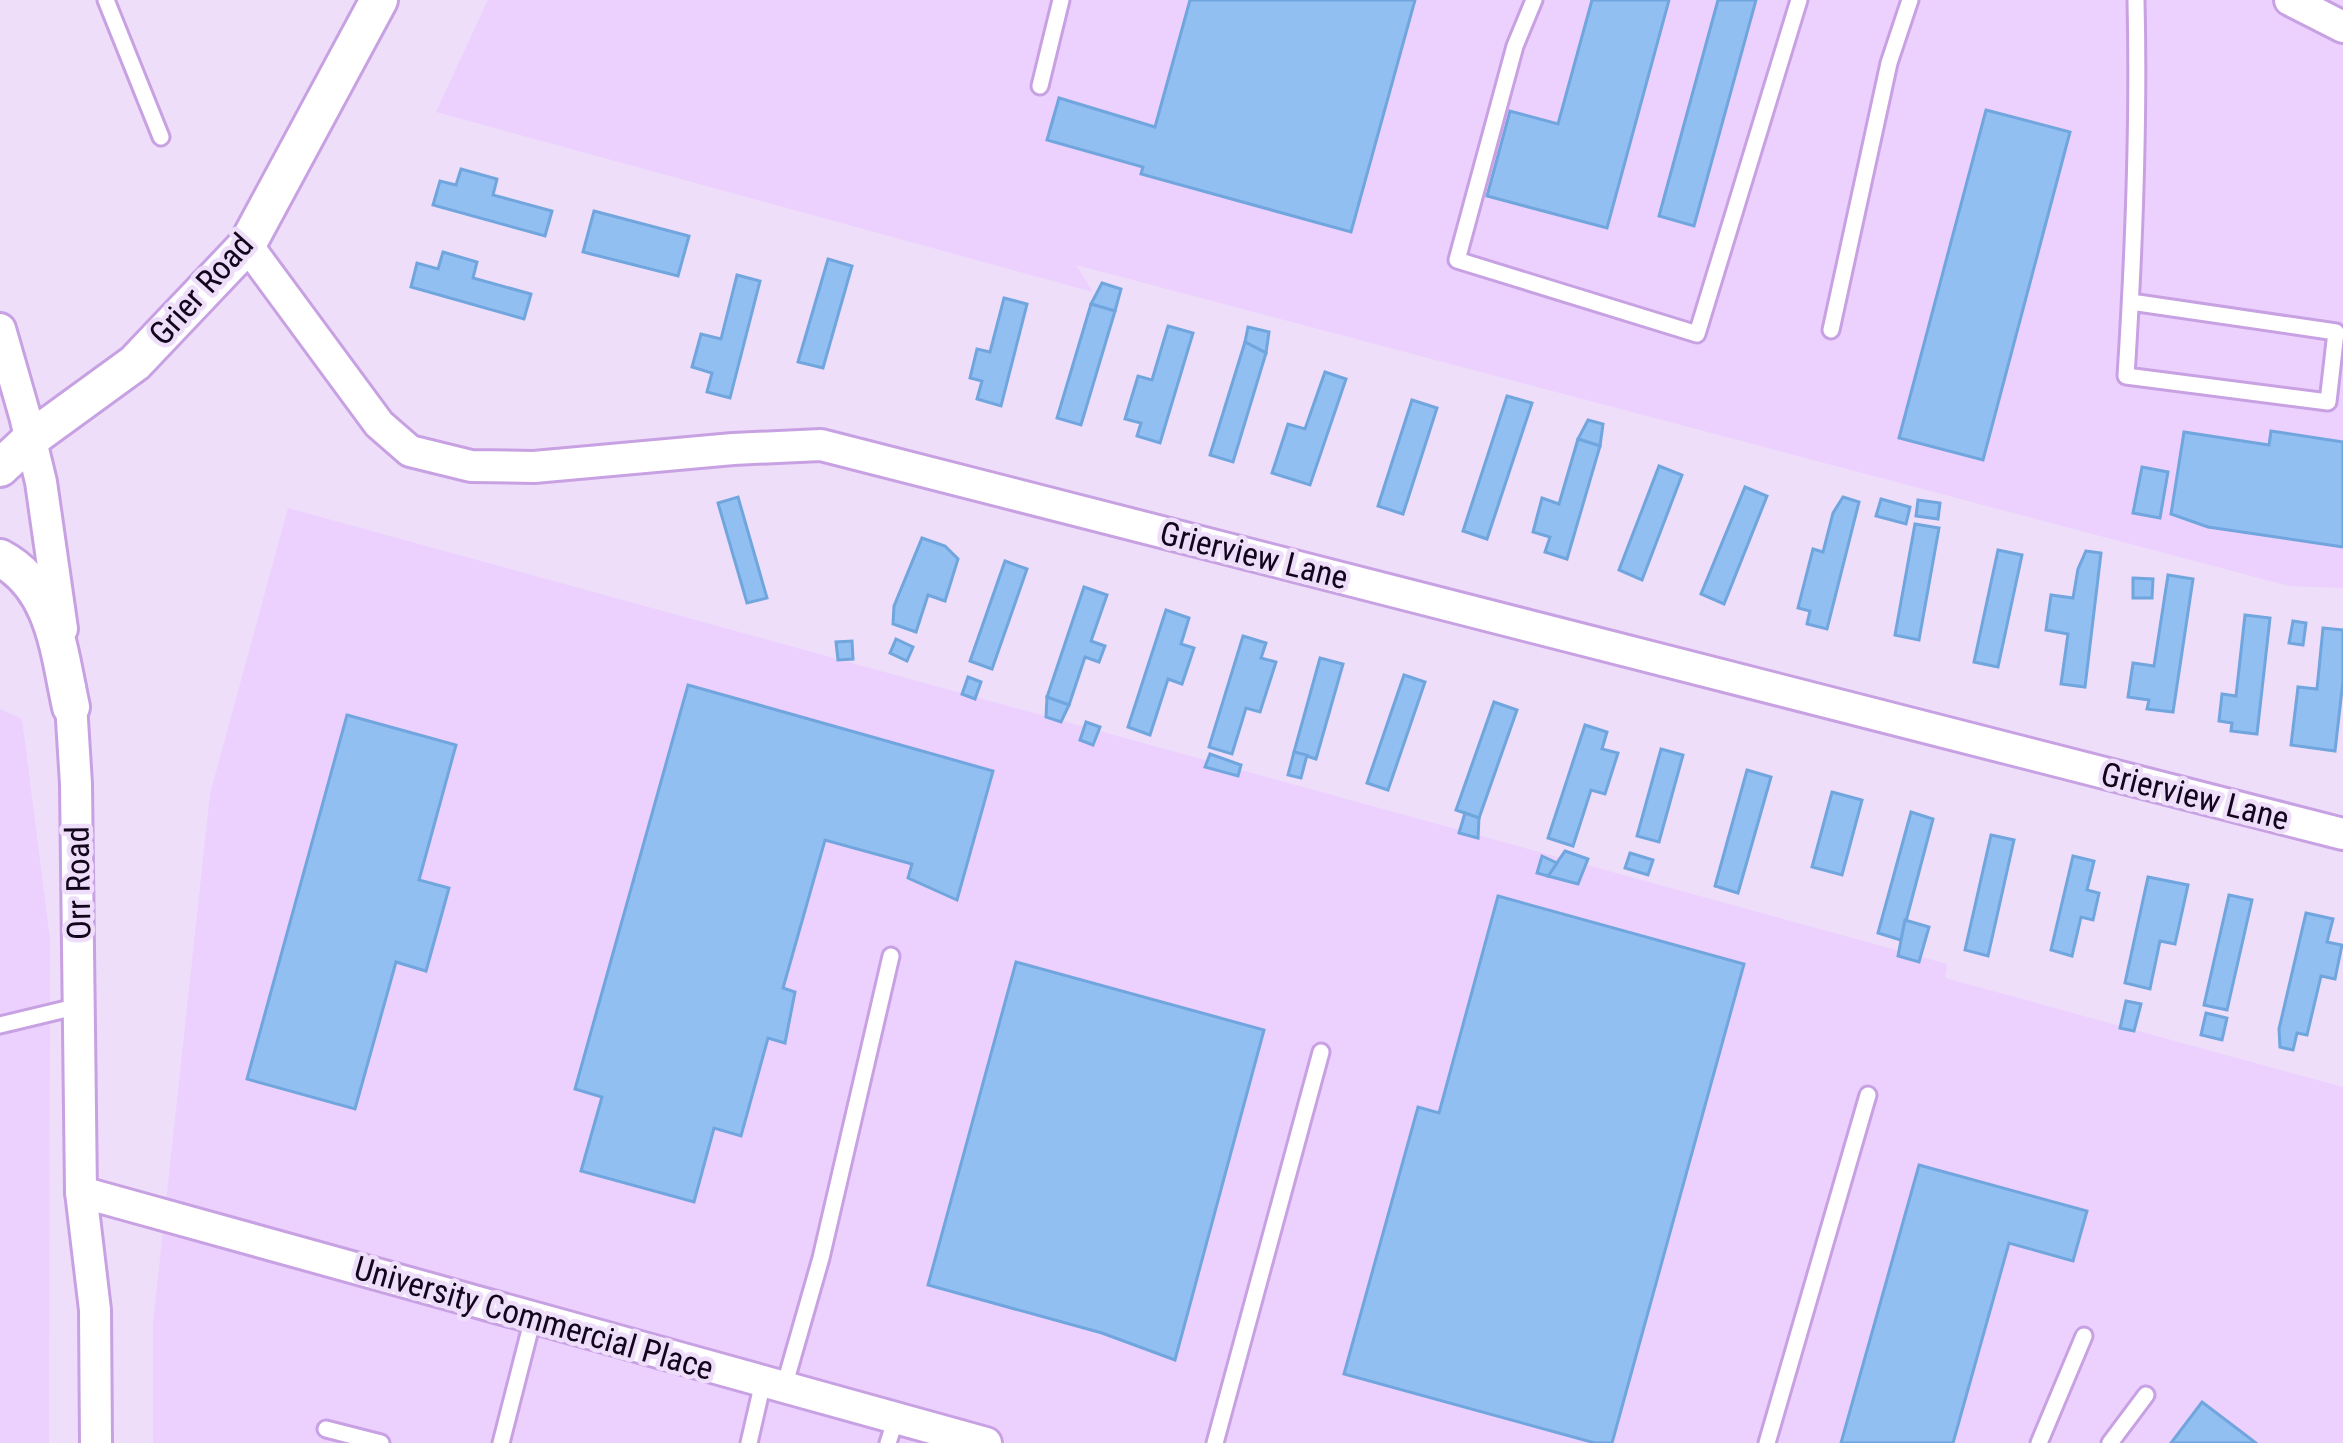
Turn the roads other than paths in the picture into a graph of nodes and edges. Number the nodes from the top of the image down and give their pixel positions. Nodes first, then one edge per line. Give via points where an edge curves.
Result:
1 (106, 0) edge
2 (379, 0) edge
3 (1061, 0) edge
4 (1534, 0) edge
5 (1799, 0) edge
6 (1910, 0) edge
7 (2136, 0) edge
8 (2290, 0) edge
9 (2343, 27) edge
10 (1040, 86) dead end
11 (161, 137) dead end
12 (247, 244) junction
13 (2131, 302) junction
14 (0, 329) edge
15 (1831, 329) dead end
16 (32, 438) junction
17 (0, 468) edge
18 (0, 558) edge
19 (71, 707) junction
20 (2343, 834) edge
21 (891, 956) dead end
22 (79, 1006) junction
23 (0, 1025) edge
24 (1321, 1052) dead end
25 (1868, 1095) dead end
26 (81, 1192) junction
27 (533, 1318) junction
28 (2084, 1336) dead end
29 (774, 1384) junction
30 (2146, 1395) dead end
31 (326, 1429) dead end
32 (892, 1430) edge
33 (96, 1443) edge
34 (381, 1443) edge
35 (501, 1443) edge
36 (748, 1443) edge
37 (986, 1443) edge
38 (1215, 1443) edge
39 (1767, 1443) edge
40 (2039, 1443) edge
41 (2110, 1443) edge

1 - 11 lane
2 - 12 street, Grier Road
3 - 10 lane
4 - 5 lane via 1457,260 1697,334
6 - 15 lane
7 - 13 lane
8 - 9 street
12 - 16 street, Grier Road via 134,363
12 - 20 street, Grierview Lane via 379,424 410,451 471,466 534,467 820,445
13 - 13 lane via 2126,376 2328,402 2336,332
14 - 16 street, Orr Road
16 - 17 street, Grier Road
16 - 19 street, Orr Road
18 - 19 street via 44,603
19 - 22 street, Orr Road
21 - 29 lane via 821,1258
22 - 23 lane
22 - 26 street, Orr Road
24 - 38 lane
25 - 39 lane
26 - 27 street, University Commercial Place
26 - 33 street, Orr Road via 95,1310
27 - 29 street, University Commercial Place
27 - 35 lane
28 - 40 lane
29 - 32 street, University Commercial Place
29 - 36 lane
30 - 41 lane
31 - 34 lane
32 - 37 street, University Commercial Place

